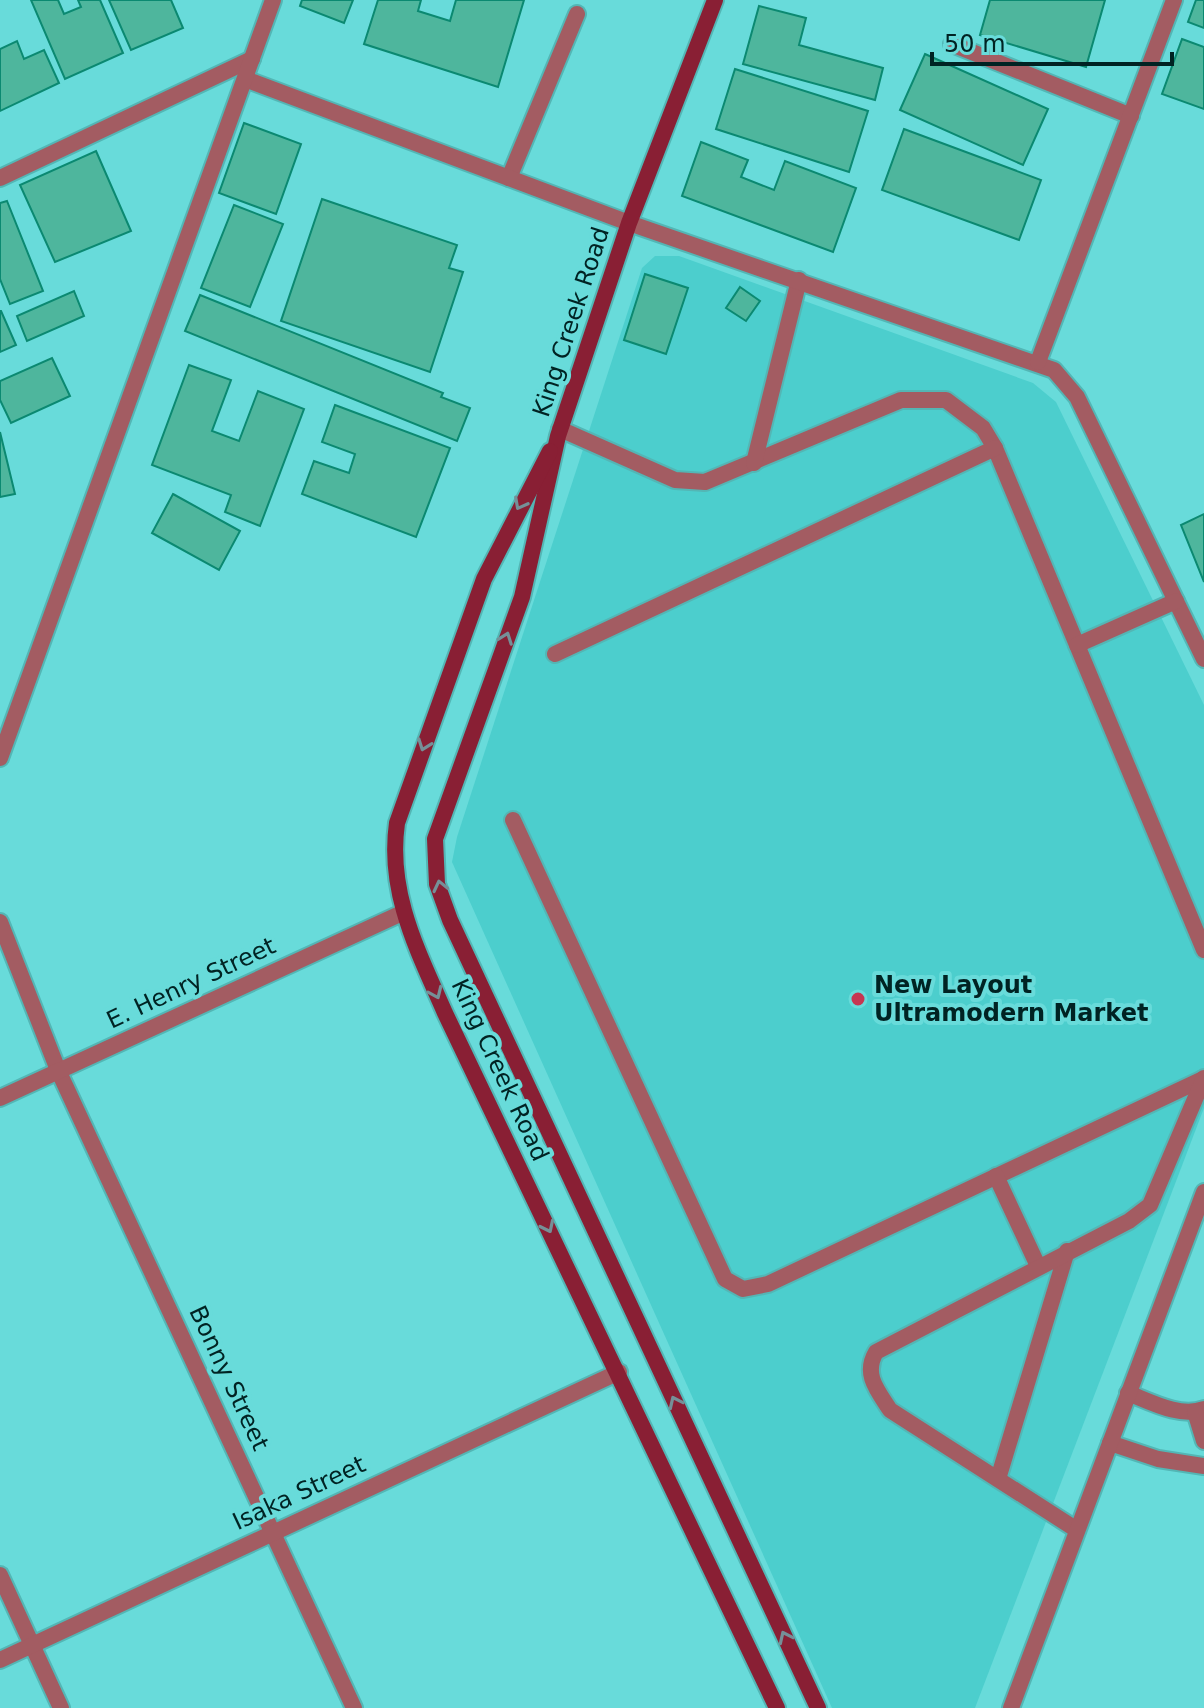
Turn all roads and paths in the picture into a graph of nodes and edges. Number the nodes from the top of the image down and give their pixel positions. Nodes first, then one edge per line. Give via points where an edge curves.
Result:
1 (273, 0) edge
2 (715, 0) edge
3 (1174, 0) edge
4 (577, 14) dead end
5 (952, 44) dead end
6 (252, 59) junction
7 (245, 79) junction
8 (1131, 116) junction
9 (0, 178) edge
10 (509, 178) junction
11 (629, 223) junction
12 (799, 280) junction
13 (1038, 362) junction
14 (559, 433) junction
15 (995, 448) junction
16 (754, 463) junction
17 (1176, 601) junction
18 (1077, 645) junction
19 (555, 654) dead end
20 (1204, 659) edge
21 (0, 758) edge
22 (513, 820) dead end
23 (402, 913) junction
24 (0, 922) edge
25 (1204, 950) edge
26 (58, 1070) junction
27 (1204, 1079) edge
28 (0, 1098) edge
29 (996, 1176) junction
30 (1204, 1192) edge
31 (1067, 1251) junction
32 (1038, 1266) junction
33 (619, 1372) junction
34 (1128, 1393) junction
35 (1200, 1411) edge
36 (1204, 1441) edge
37 (1110, 1443) junction
38 (1204, 1466) edge
39 (998, 1479) junction
40 (1077, 1530) junction
41 (274, 1531) junction
42 (0, 1575) edge
43 (32, 1645) junction
44 (0, 1660) edge
45 (61, 1708) edge
46 (354, 1708) edge
47 (777, 1708) edge
48 (818, 1708) edge
49 (1011, 1708) edge

1 - 6 street
2 - 11 street, King Creek Road
3 - 8 street
4 - 10 street
5 - 8 street
6 - 7 street
6 - 9 street
7 - 10 street
7 - 21 street
8 - 13 street
10 - 11 street
11 - 12 street
11 - 14 street, King Creek Road
12 - 13 street
12 - 16 street
13 - 17 street via 1054,370 1077,397
14 - 16 street via 675,480 705,482
14 -> 23 street, King Creek Road via 484,579 397,823 393,855
48 -> 14 street, King Creek Road via 437,884 435,839 522,597
15 - 16 street via 983,428 946,400 929,398 901,400
15 - 18 street
15 - 19 street
17 - 18 street
17 - 20 street
18 - 25 street
22 - 29 street via 725,1279 743,1289 768,1284
23 - 26 street, E. Henry Street
23 -> 33 street, King Creek Road
24 - 26 street, Bonny Street
26 - 28 street, E. Henry Street
26 - 41 street, Bonny Street
27 - 29 street
27 - 31 street via 1150,1205
29 - 32 street
30 - 34 street
31 - 32 street
31 - 39 street
32 - 39 street via 876,1352 869,1364 872,1382 890,1410
33 - 41 street, Isaka Street
33 - 47 street, King Creek Road
34 - 35 street via 1167,1408
34 - 37 street
35 - 36 street
37 - 38 street via 1158,1459
37 - 40 street
39 - 40 street
40 - 49 street
41 - 43 street, Isaka Street
41 - 46 street, Bonny Street
42 - 43 street
43 - 44 street, Isaka Street
43 - 45 street

